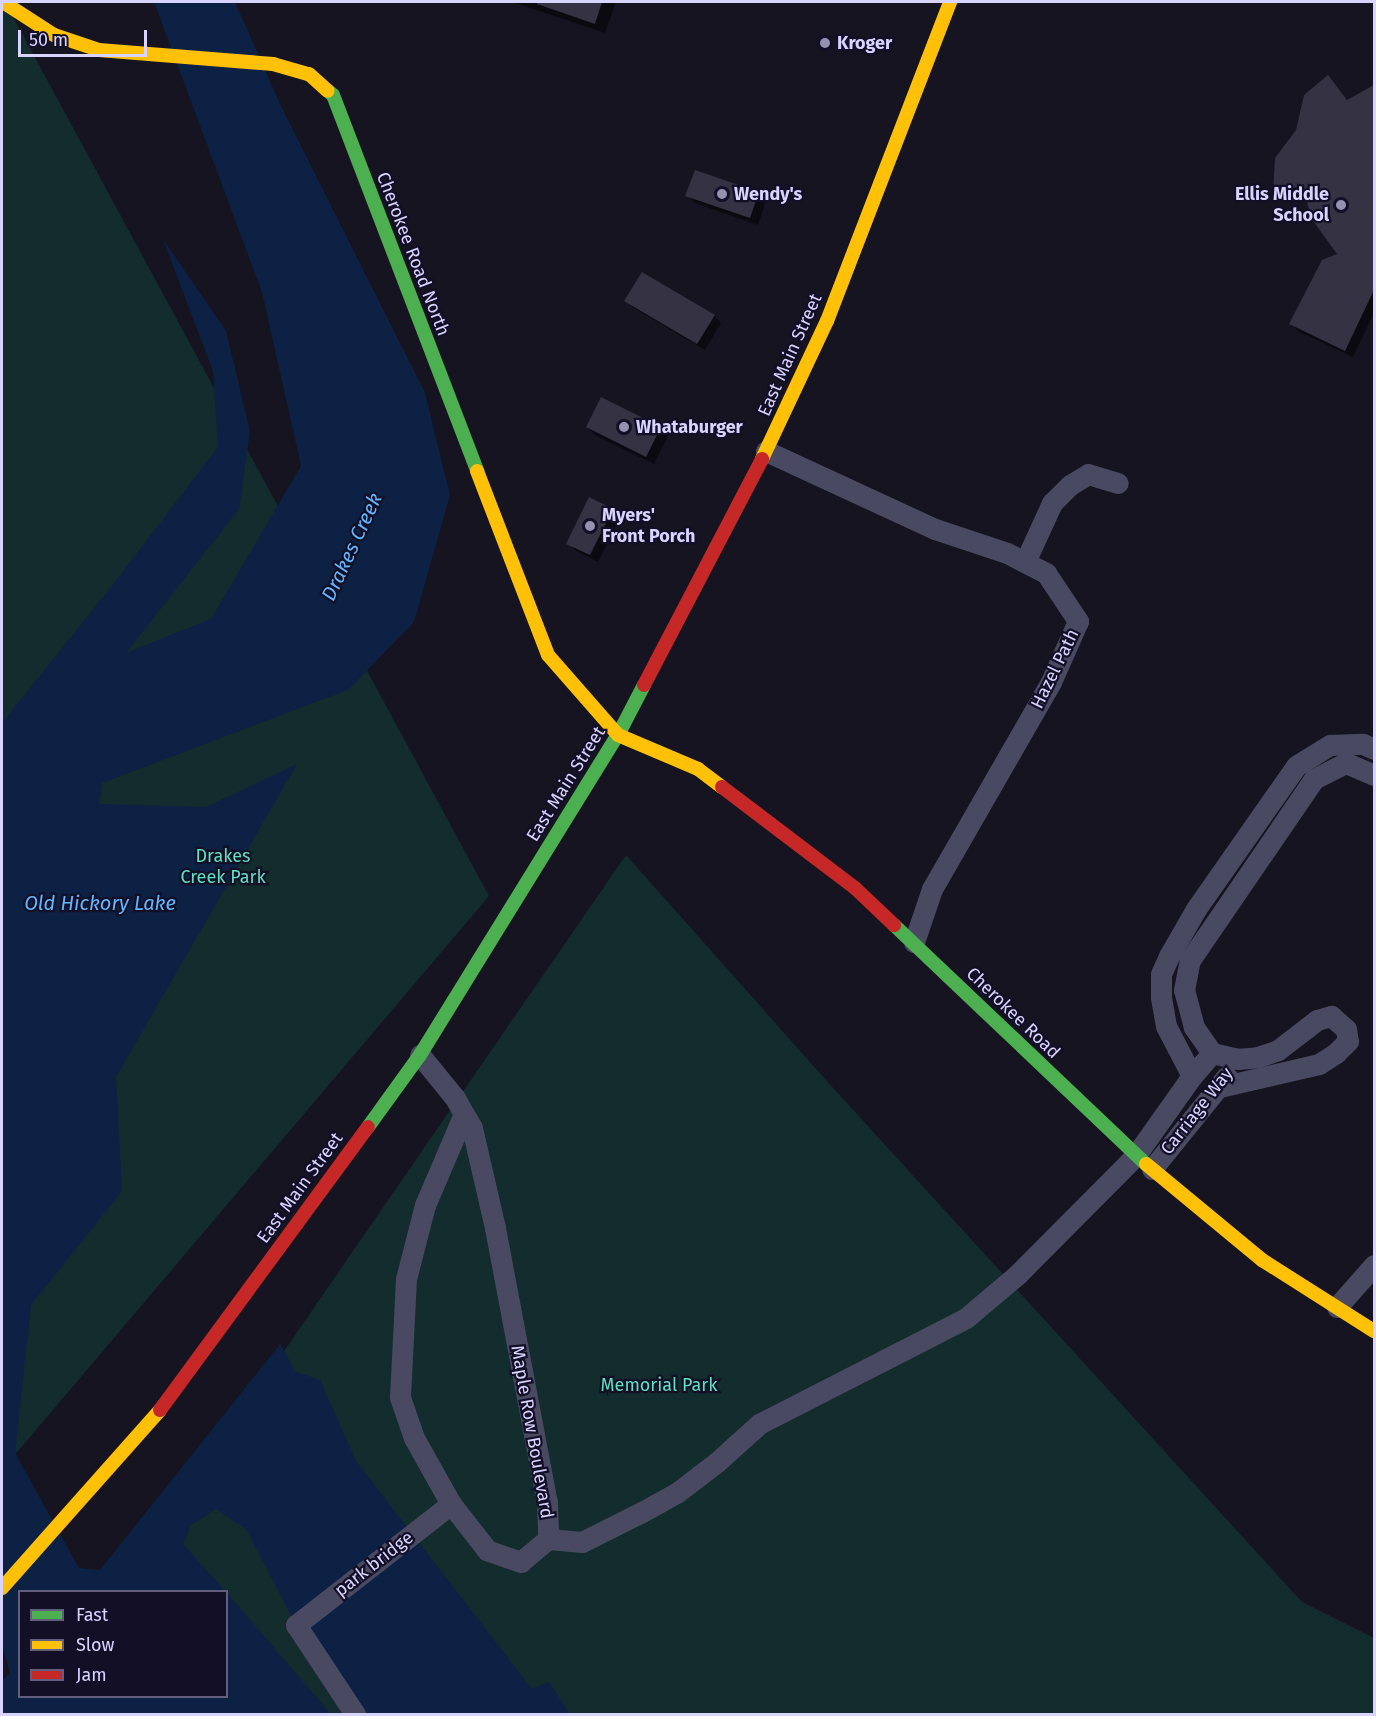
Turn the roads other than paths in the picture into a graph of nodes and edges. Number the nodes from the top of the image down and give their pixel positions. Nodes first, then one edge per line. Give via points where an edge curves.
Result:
1 (3, 2) edge
2 (950, 2) edge
3 (766, 451) junction
4 (1118, 483) dead end
5 (1025, 562) junction
6 (618, 735) junction
7 (1374, 749) edge
8 (1374, 774) edge
9 (1261, 814) junction
10 (1280, 825) junction
11 (1203, 899) junction
12 (1223, 909) junction
13 (914, 942) junction
14 (1164, 967) junction
15 (1188, 971) junction
16 (1212, 1053) junction
17 (420, 1055) junction
18 (1237, 1059) junction
19 (1192, 1076) junction
20 (1221, 1087) junction
21 (464, 1114) junction
22 (1144, 1162) junction
23 (1374, 1265) edge
24 (1337, 1308) junction
25 (1374, 1331) edge
26 (451, 1504) junction
27 (549, 1539) junction
28 (2, 1588) edge
29 (355, 1714) edge

1 - 6 street, Cherokee Road North via 54,35 99,50 273,64 309,74 333,95 548,655
2 - 3 street, East Main Street via 827,321
3 - 5 street, Hazel Path via 935,529
3 - 6 street, East Main Street
4 - 5 street via 1088,474 1070,485 1052,503
5 - 13 street, Hazel Path via 1046,573 1078,621 1051,682 932,889
6 - 13 street, Cherokee Road via 698,770 855,888
6 - 17 street, East Main Street
7 - 9 street via 1363,744 1330,745 1296,766
8 - 10 street via 1346,763 1314,779
9 - 10 street
9 - 11 street
10 - 12 street
11 - 12 street
11 - 14 street
12 - 15 street via 1190,960
13 - 22 street, Cherokee Road
14 - 15 street
14 - 19 street via 1161,997 1166,1026
15 - 16 street via 1184,990 1194,1027
16 - 18 street, Carriage Way
16 - 19 street, Carriage Way
17 - 21 street, Maple Row Boulevard
17 - 28 street, East Main Street via 170,1398
18 - 20 street, Carriage Way
18 - 20 street via 1278,1050 1317,1020 1331,1016 1346,1029 1348,1041 1319,1064
19 - 22 street, Carriage Way
20 - 22 street, Carriage Way
21 - 26 street, Maple Row Boulevard via 424,1206 406,1279 400,1397 414,1438
21 - 27 street, Maple Row Boulevard via 472,1128 495,1228 547,1502
22 - 24 street, Cherokee Road via 1262,1260
22 - 27 street via 966,1318 759,1424 686,1486 642,1512 582,1542
23 - 24 street
24 - 25 street, Cherokee Road
26 - 27 street, Maple Row Boulevard via 487,1550 521,1562
26 - 29 street, park bridge via 297,1625

